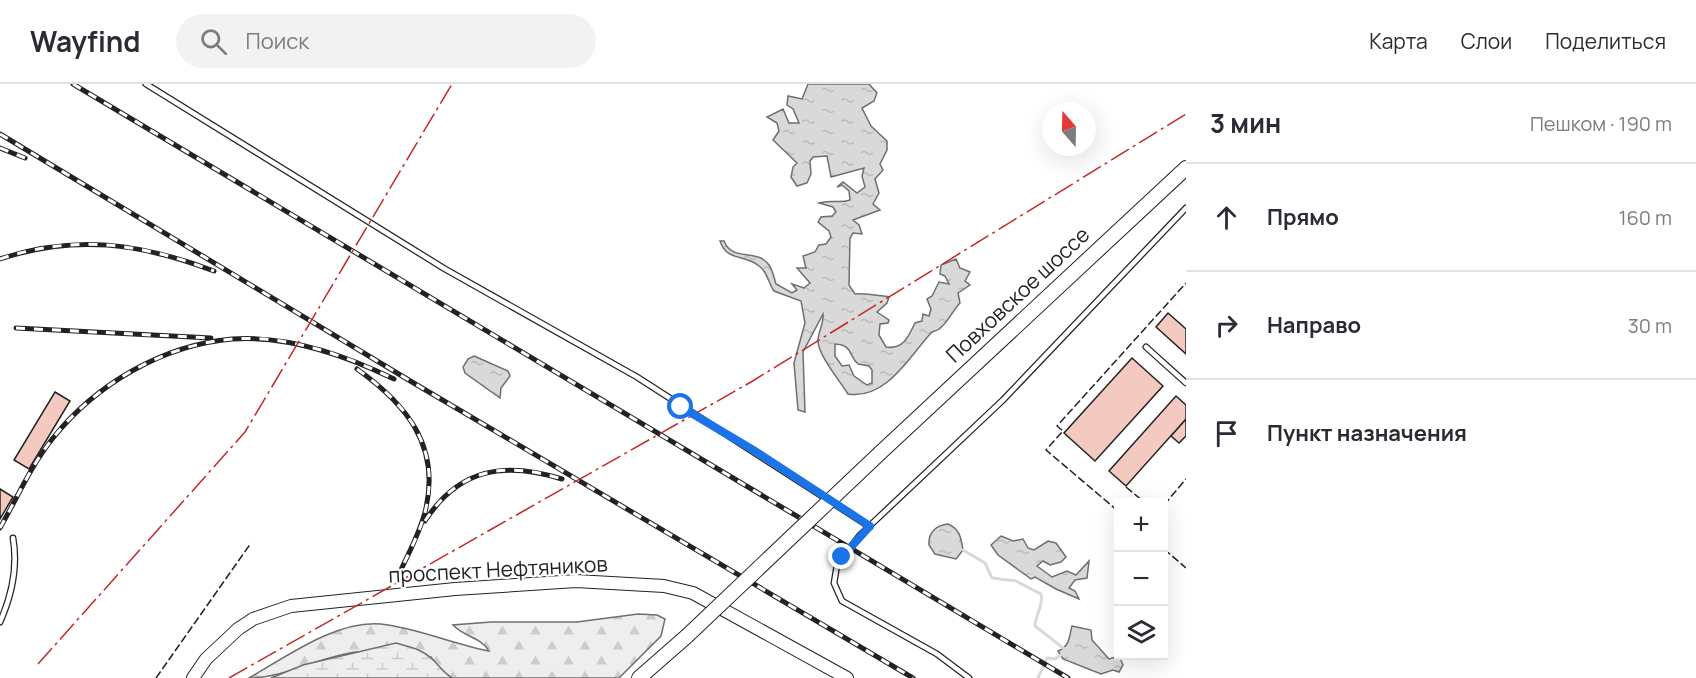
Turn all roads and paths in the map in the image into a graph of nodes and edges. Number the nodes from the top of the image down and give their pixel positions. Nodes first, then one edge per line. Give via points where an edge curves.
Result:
1 (146, 84) edge
2 (1186, 168) edge
3 (1186, 208) edge
4 (1146, 347) dead end
5 (1186, 383) edge
6 (870, 526) junction
7 (13, 538) dead end
8 (0, 622) edge
9 (193, 678) edge
10 (639, 678) edge
11 (847, 678) edge
12 (969, 678) edge

1 - 6 lane via 445,269 637,377
2 - 10 main road, Повховское шоссе, bridge
3 - 6 lane via 1003,400
4 - 5 lane
6 - 12 lane via 837,565 836,593 850,607 937,654
7 - 8 lane via 15,567
9 - 11 main road, проспект Нефтяников via 206,659 238,629 253,619 291,606 576,581 664,586 693,593

